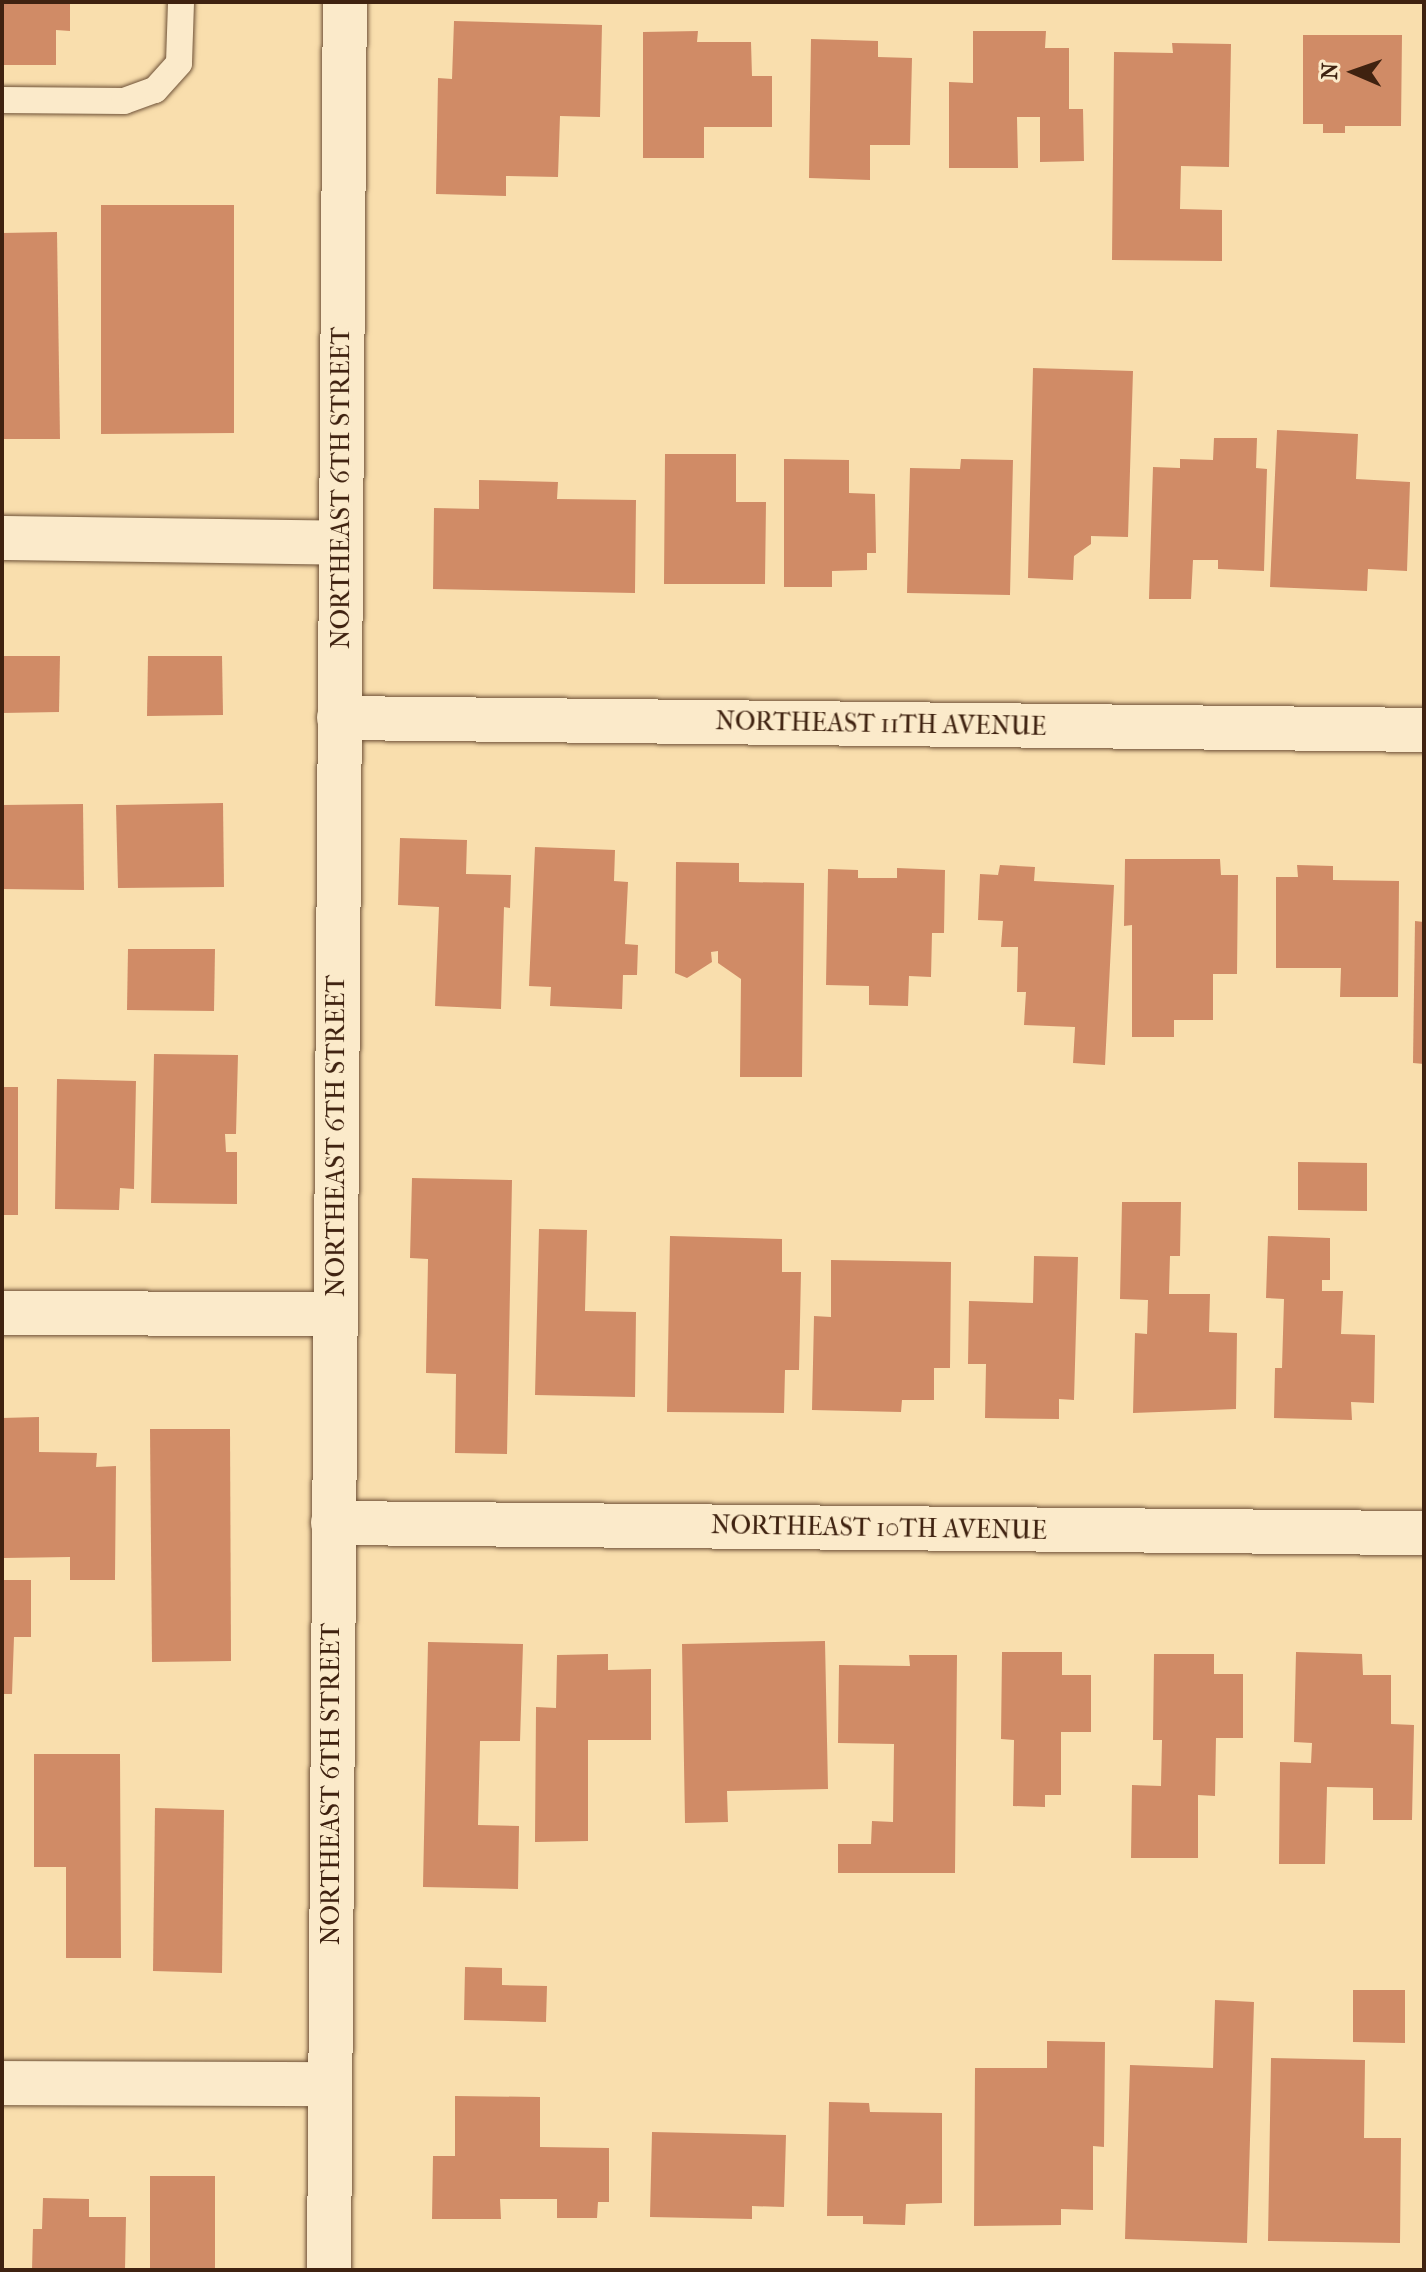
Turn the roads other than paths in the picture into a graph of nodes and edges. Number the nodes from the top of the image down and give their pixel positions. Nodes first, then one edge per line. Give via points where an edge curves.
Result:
1 (181, 2) edge
2 (345, 2) edge
3 (2, 100) edge
4 (2, 538) edge
5 (341, 543) junction
6 (339, 718) junction
7 (1424, 730) edge
8 (2, 1313) edge
9 (335, 1314) junction
10 (333, 1523) junction
11 (1424, 1533) edge
12 (2, 2083) edge
13 (328, 2084) junction
14 (329, 2270) edge

1 - 3 lane via 179,63 155,90 124,101
2 - 5 street, NORTHEAST 6TH STREET
4 - 5 street
5 - 6 street, NORTHEAST 6TH STREET
6 - 7 street, NORTHEAST 11TH AVENUE
6 - 9 street, NORTHEAST 6TH STREET
8 - 9 street
9 - 10 street, NORTHEAST 6TH STREET
10 - 11 street, NORTHEAST 10TH AVENUE
10 - 13 street, NORTHEAST 6TH STREET
12 - 13 street
13 - 14 street, NORTHEAST 6TH STREET

